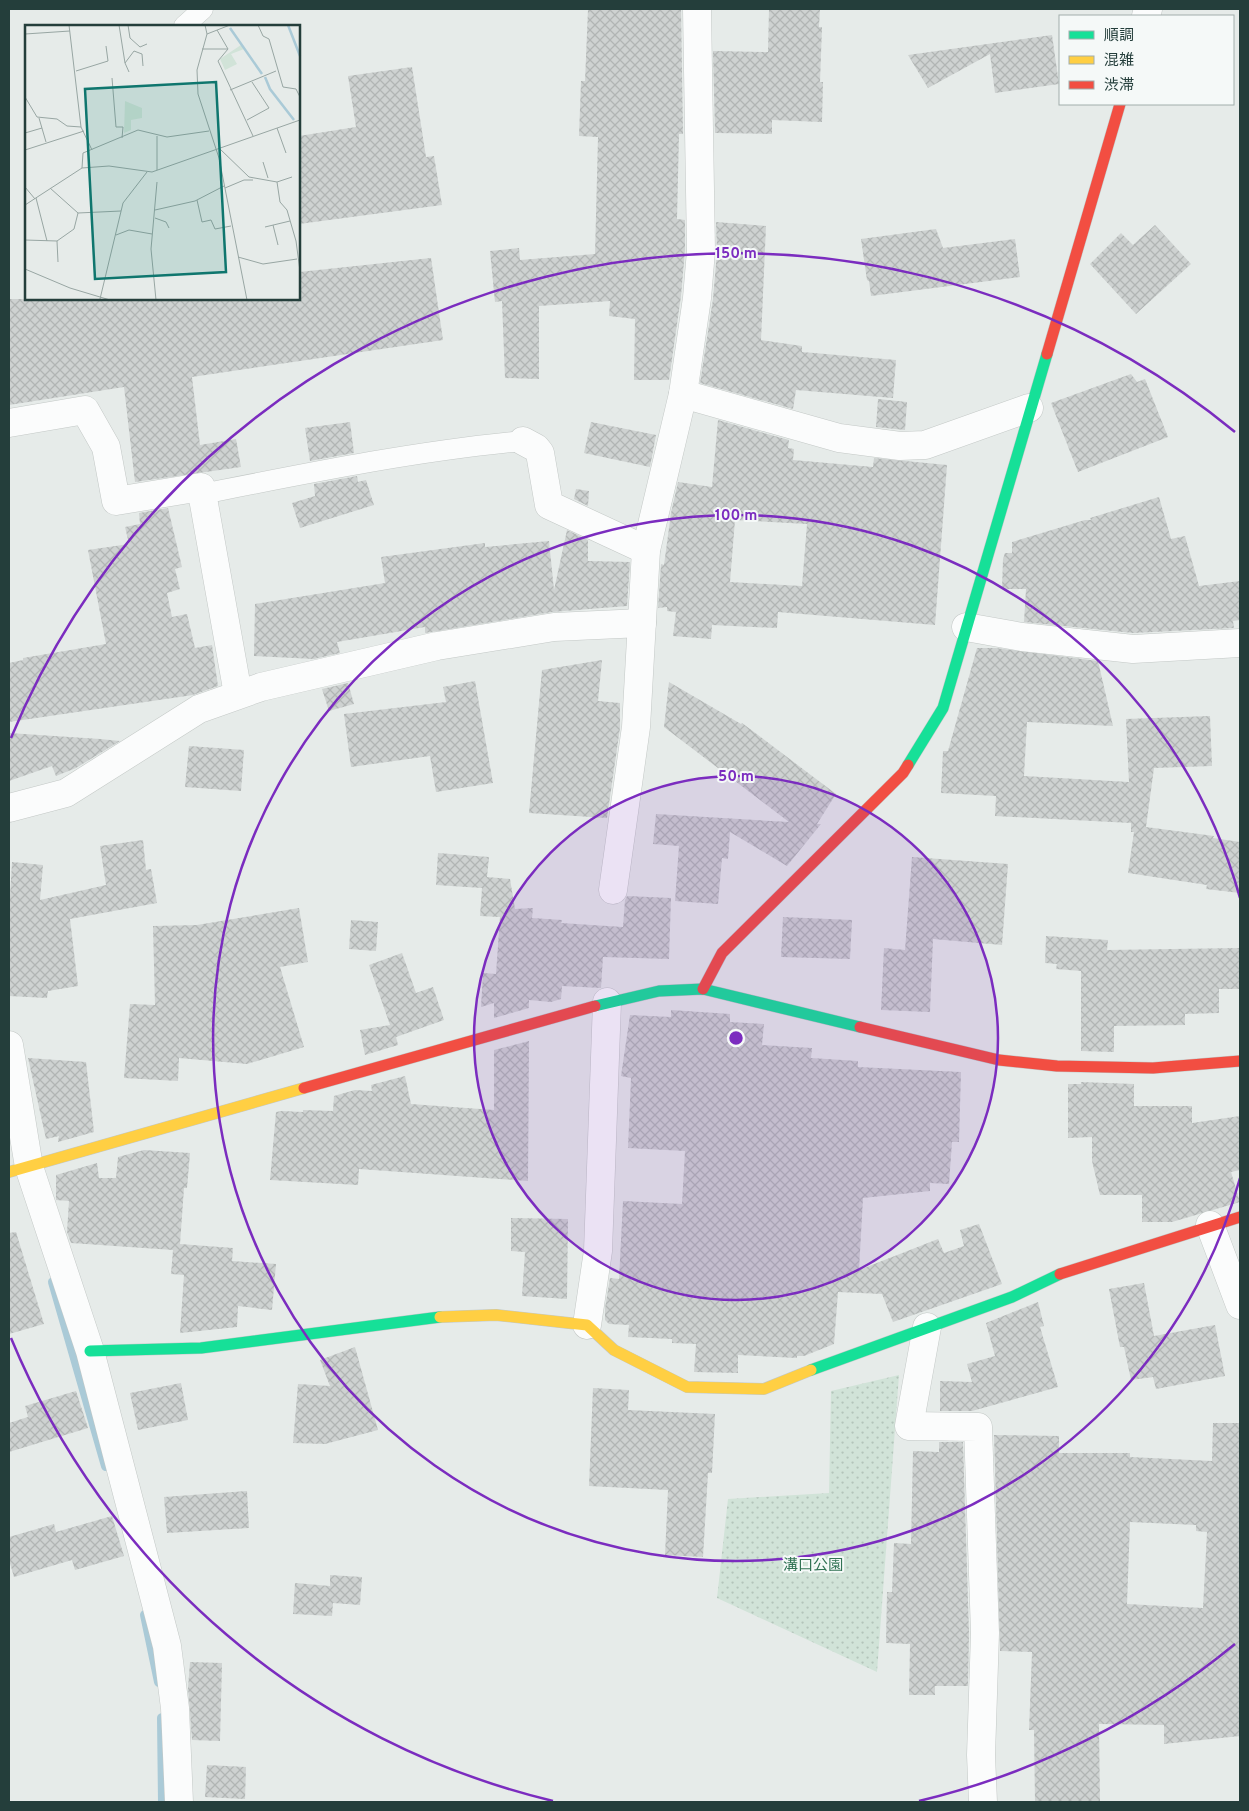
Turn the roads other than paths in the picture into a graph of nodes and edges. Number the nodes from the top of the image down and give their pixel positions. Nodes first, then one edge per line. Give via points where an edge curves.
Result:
1 (203, 9) edge
2 (697, 9) edge
3 (185, 25) edge
4 (1120, 105) edge
5 (683, 394) junction
6 (1029, 408) junction
7 (9, 423) edge
8 (523, 441) joint
9 (202, 494) junction
10 (646, 550) junction
11 (642, 623) junction
12 (966, 627) junction
13 (1240, 643) edge
14 (238, 694) junction
15 (9, 808) edge
16 (613, 890) dead end
17 (703, 989) junction
18 (607, 1002) junction
19 (9, 1045) edge
20 (1240, 1061) edge
21 (19, 1170) edge
22 (1240, 1217) edge
23 (1210, 1225) junction
24 (1240, 1305) edge
25 (587, 1325) junction
26 (927, 1327) junction
27 (90, 1351) junction
28 (179, 1802) edge
29 (983, 1802) edge

1 - 3 lane
2 - 5 street via 701,252
4 - 6 street
5 - 6 street via 839,438 900,446 925,444
5 - 10 street
6 - 12 street
7 - 9 street via 85,410 106,447 116,501 201,487
8 - 9 lane via 477,445 340,467
8 - 10 street via 540,453 549,505
9 - 14 street
10 - 11 street
11 - 14 street via 554,627 437,646
11 - 16 street via 636,727
12 - 13 street via 1133,650
12 - 17 street via 943,708 903,773 722,953
14 - 15 street via 199,709 66,793
17 - 18 street via 659,991
17 - 20 street via 999,1060 1057,1066 1153,1068
18 - 21 street
18 - 25 street via 598,1251
19 - 21 street
21 - 27 street
22 - 23 street
23 - 24 street
23 - 26 street via 1068,1270 1012,1297
25 - 26 street via 614,1350 687,1387 764,1390
25 - 27 street via 496,1315 430,1317 201,1348
26 - 29 street via 909,1426 978,1427 985,1634 981,1755
27 - 28 street via 167,1646 175,1708

